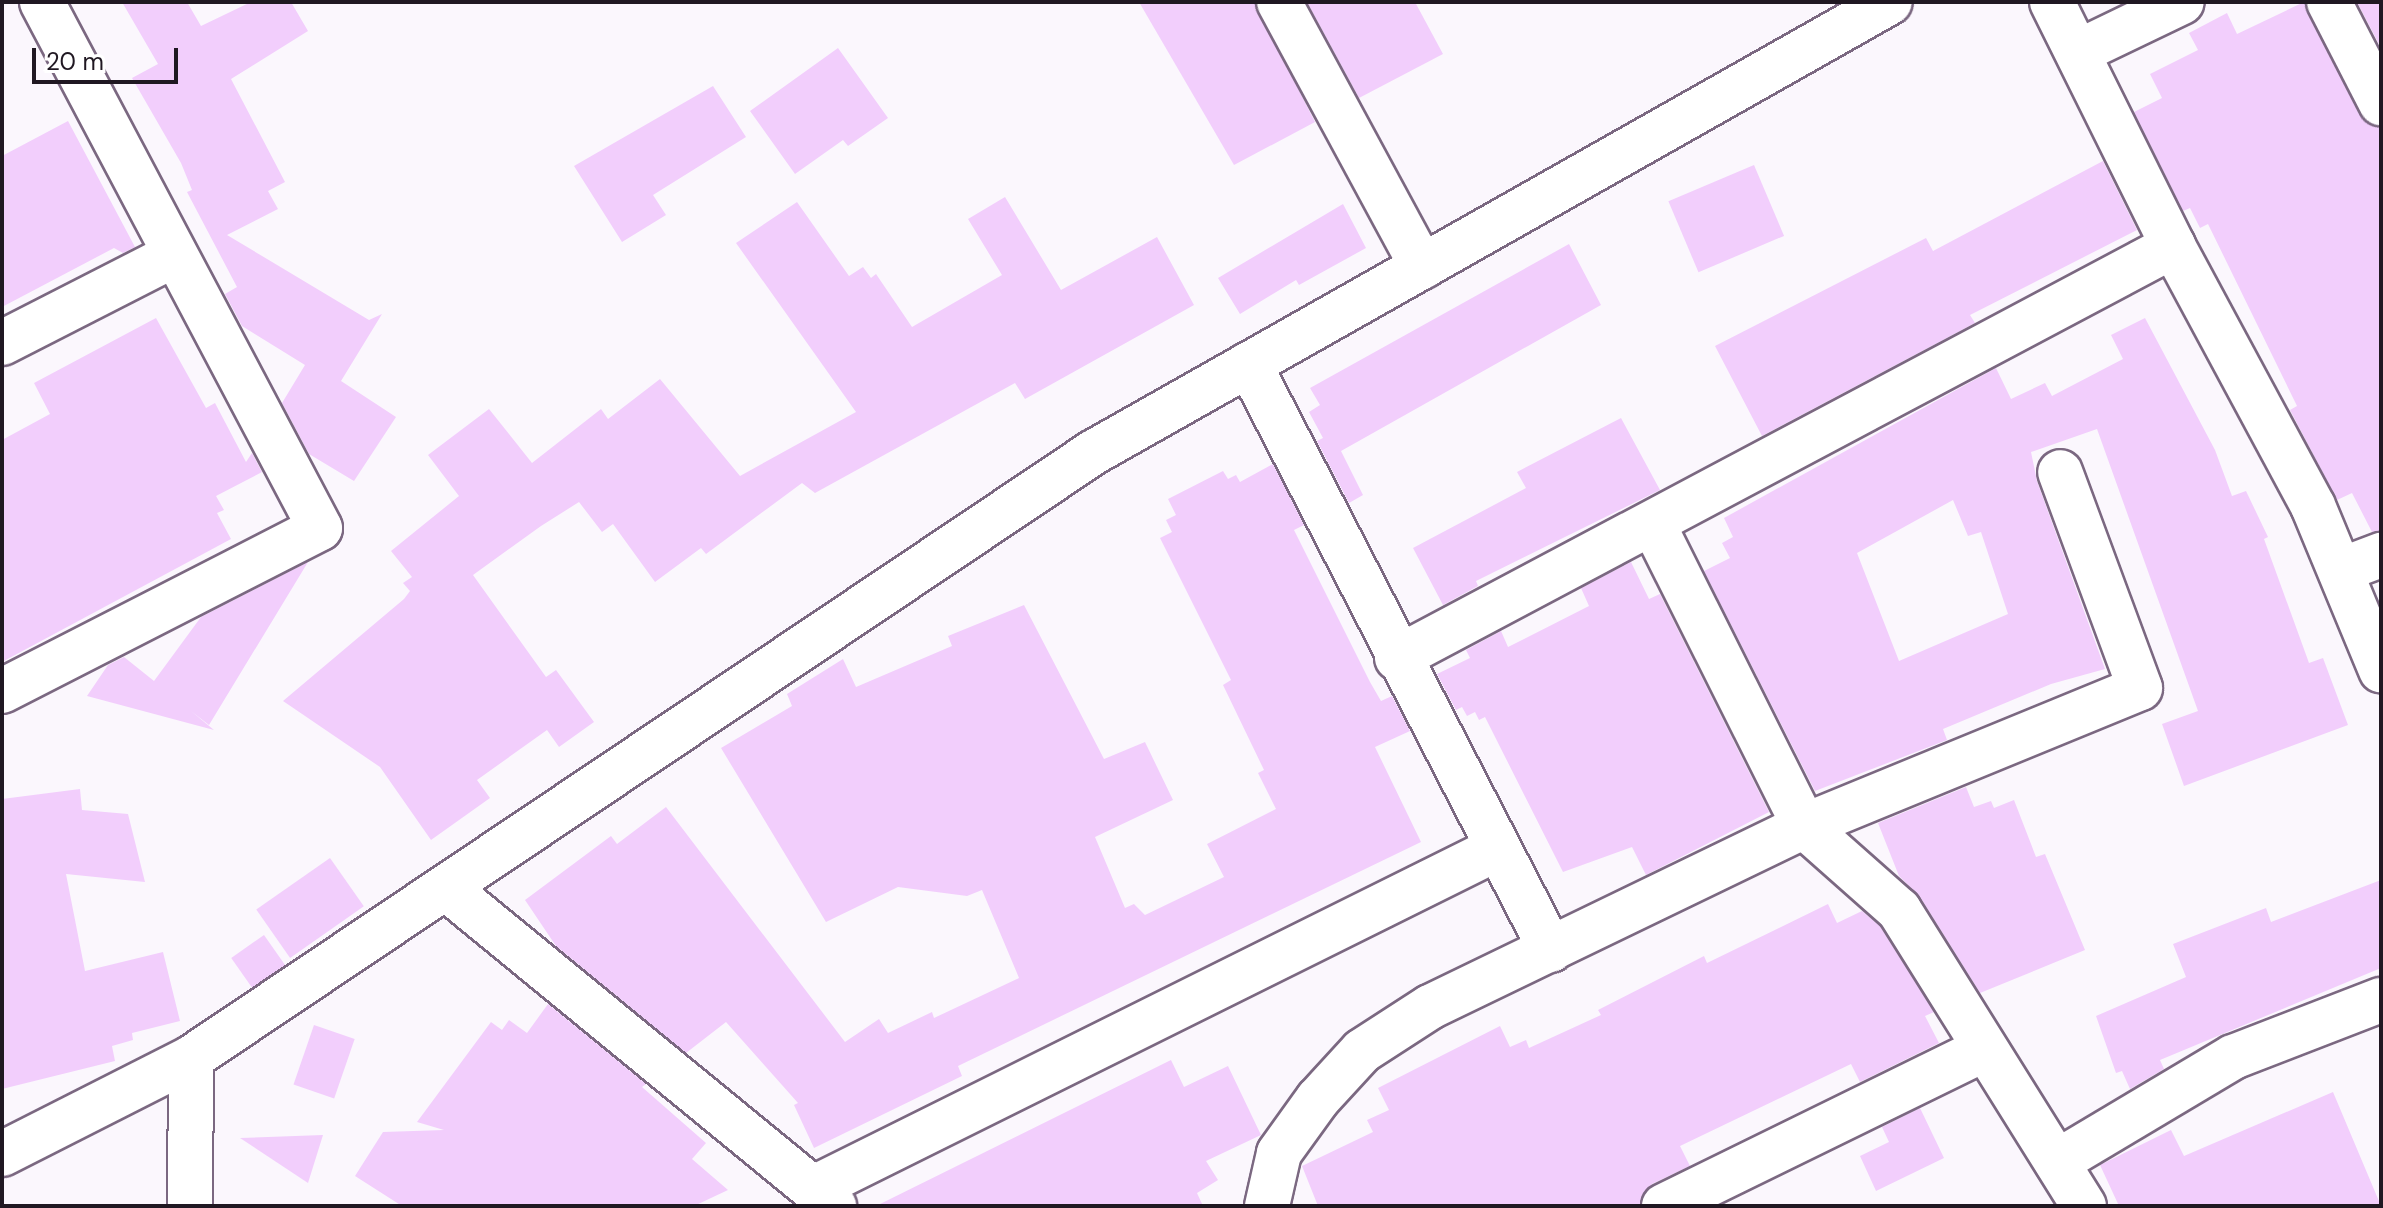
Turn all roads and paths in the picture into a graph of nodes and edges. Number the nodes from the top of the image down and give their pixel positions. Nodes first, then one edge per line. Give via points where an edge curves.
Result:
1 (1279, 2) edge
2 (1890, 2) edge
3 (2052, 2) edge
4 (2182, 2) edge
5 (2329, 2) edge
6 (58, 8) edge
7 (2078, 52) junction
8 (2381, 103) edge
9 (2173, 246) junction
10 (174, 255) junction
11 (1422, 267) junction
12 (2, 343) edge
13 (1249, 364) junction
14 (2060, 472) dead end
15 (1653, 524) junction
16 (2361, 562) edge
17 (1397, 658) junction
18 (2381, 668) edge
19 (2, 691) edge
20 (1804, 826) junction
21 (1498, 848) junction
22 (446, 888) junction
23 (1551, 950) junction
24 (2381, 1000) edge
25 (1984, 1049) junction
26 (191, 1058) junction
27 (2, 1154) edge
28 (2057, 1162) junction
29 (824, 1197) edge
30 (199, 1205) edge
31 (1267, 1206) edge
32 (1664, 1206) edge
33 (2084, 1206) edge

1 - 11 street
2 - 11 street
3 - 7 street
4 - 7 street
5 - 8 street
6 - 10 street
7 - 9 street
9 - 15 street
9 - 16 street via 2313,506
10 - 12 street
10 - 19 street via 320,528
11 - 13 street
13 - 17 street
13 - 22 street via 1094,452
14 - 20 street via 2140,688
15 - 17 street
15 - 20 street
16 - 18 street
17 - 21 street
20 - 23 street
20 - 25 street via 1899,910
21 - 23 street
21 - 29 street
22 - 26 street
22 - 29 street
23 - 31 street via 1430,1007 1362,1051 1279,1153
24 - 28 street via 2233,1057
25 - 28 street
25 - 32 street
26 - 27 street
26 - 30 street
28 - 33 street

